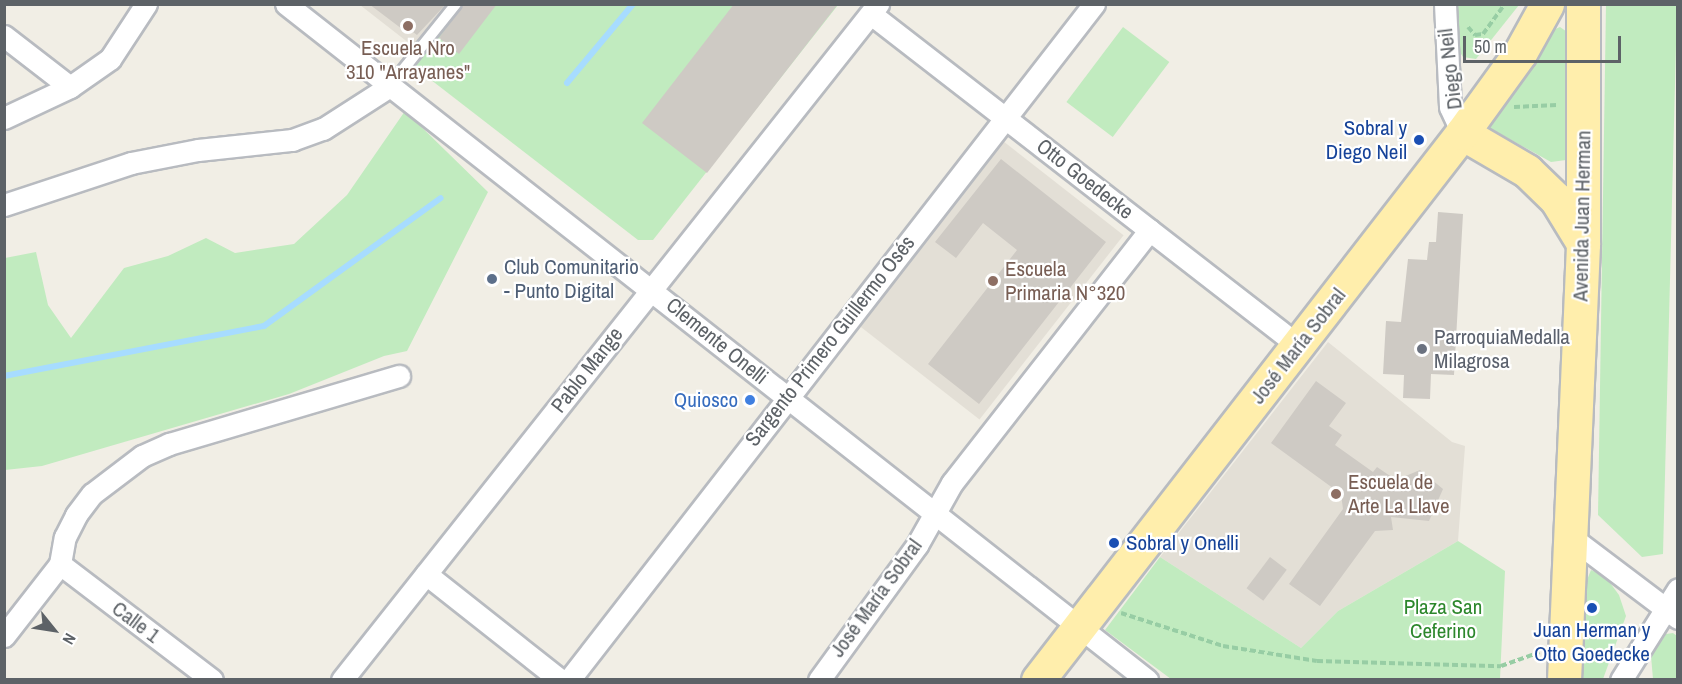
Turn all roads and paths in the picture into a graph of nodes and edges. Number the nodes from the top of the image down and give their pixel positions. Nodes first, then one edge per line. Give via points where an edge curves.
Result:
1 (146, 4) edge
2 (286, 4) edge
3 (456, 4) edge
4 (1094, 4) edge
5 (1425, 4) edge
6 (1505, 4) edge
7 (1547, 4) edge
8 (1583, 4) edge
9 (874, 9) edge
10 (1451, 14) edge
11 (4, 36) edge
12 (390, 86) junction
13 (70, 87) junction
14 (1567, 105) dead end
15 (1503, 107) dead end
16 (1005, 117) junction
17 (4, 118) edge
18 (1462, 133) junction
19 (4, 206) edge
20 (1150, 230) junction
21 (1583, 243) junction
22 (652, 288) junction
23 (1299, 346) junction
24 (399, 375) dead end
25 (786, 397) junction
26 (936, 511) junction
27 (1572, 538) junction
28 (60, 564) junction
29 (426, 574) junction
30 (1677, 589) edge
31 (1671, 613) edge
32 (1087, 616) junction
33 (4, 636) edge
34 (1566, 643) junction
35 (212, 680) edge
36 (342, 680) edge
37 (560, 680) edge
38 (569, 680) edge
39 (819, 680) edge
40 (1038, 680) edge
41 (1147, 680) edge
42 (1564, 680) edge
43 (1621, 680) edge

1 - 13 street via 110,59
2 - 12 street, Clemente Onelli
3 - 12 lane
4 - 16 street, Sargento Primero Guillermo Osés
5 - 10 street
6 - 10 path via 1483,34 1475,35
7 - 18 main road, José María Sobral via 1520,53
8 - 21 main road, Avenida Juan Herman
9 - 16 street, Otto Goedecke
9 - 22 street, Pablo Mange
10 - 18 street, Diego Neil via 1450,107
11 - 13 street
12 - 19 street via 323,129 292,140 198,150 131,163
12 - 22 street, Clemente Onelli
13 - 17 street
14 - 15 path
16 - 20 street, Otto Goedecke
16 - 25 street, Sargento Primero Guillermo Osés
18 - 21 main road via 1527,171 1556,200
18 - 23 main road, José María Sobral
20 - 23 street, Otto Goedecke
20 - 26 street, José María Sobral via 952,483
21 - 27 main road, Avenida Juan Herman
22 - 25 street, Clemente Onelli
22 - 29 street, Pablo Mange
23 - 32 main road, José María Sobral
24 - 28 street via 169,444 142,456 92,494 76,515 65,537
25 - 26 street, Clemente Onelli
25 - 38 street, Sargento Primero Guillermo Osés
26 - 32 street, Clemente Onelli
26 - 39 street, José María Sobral via 917,545
27 - 31 street
27 - 34 main road, Avenida Juan Herman
28 - 33 street
28 - 35 street, Calle 1
29 - 36 street, Pablo Mange
29 - 37 street
30 - 31 street
31 - 43 street
32 - 34 path via 1223,646 1317,661 1501,666
32 - 40 main road, José María Sobral
32 - 41 street, Clemente Onelli
34 - 42 main road, Avenida Juan Herman

